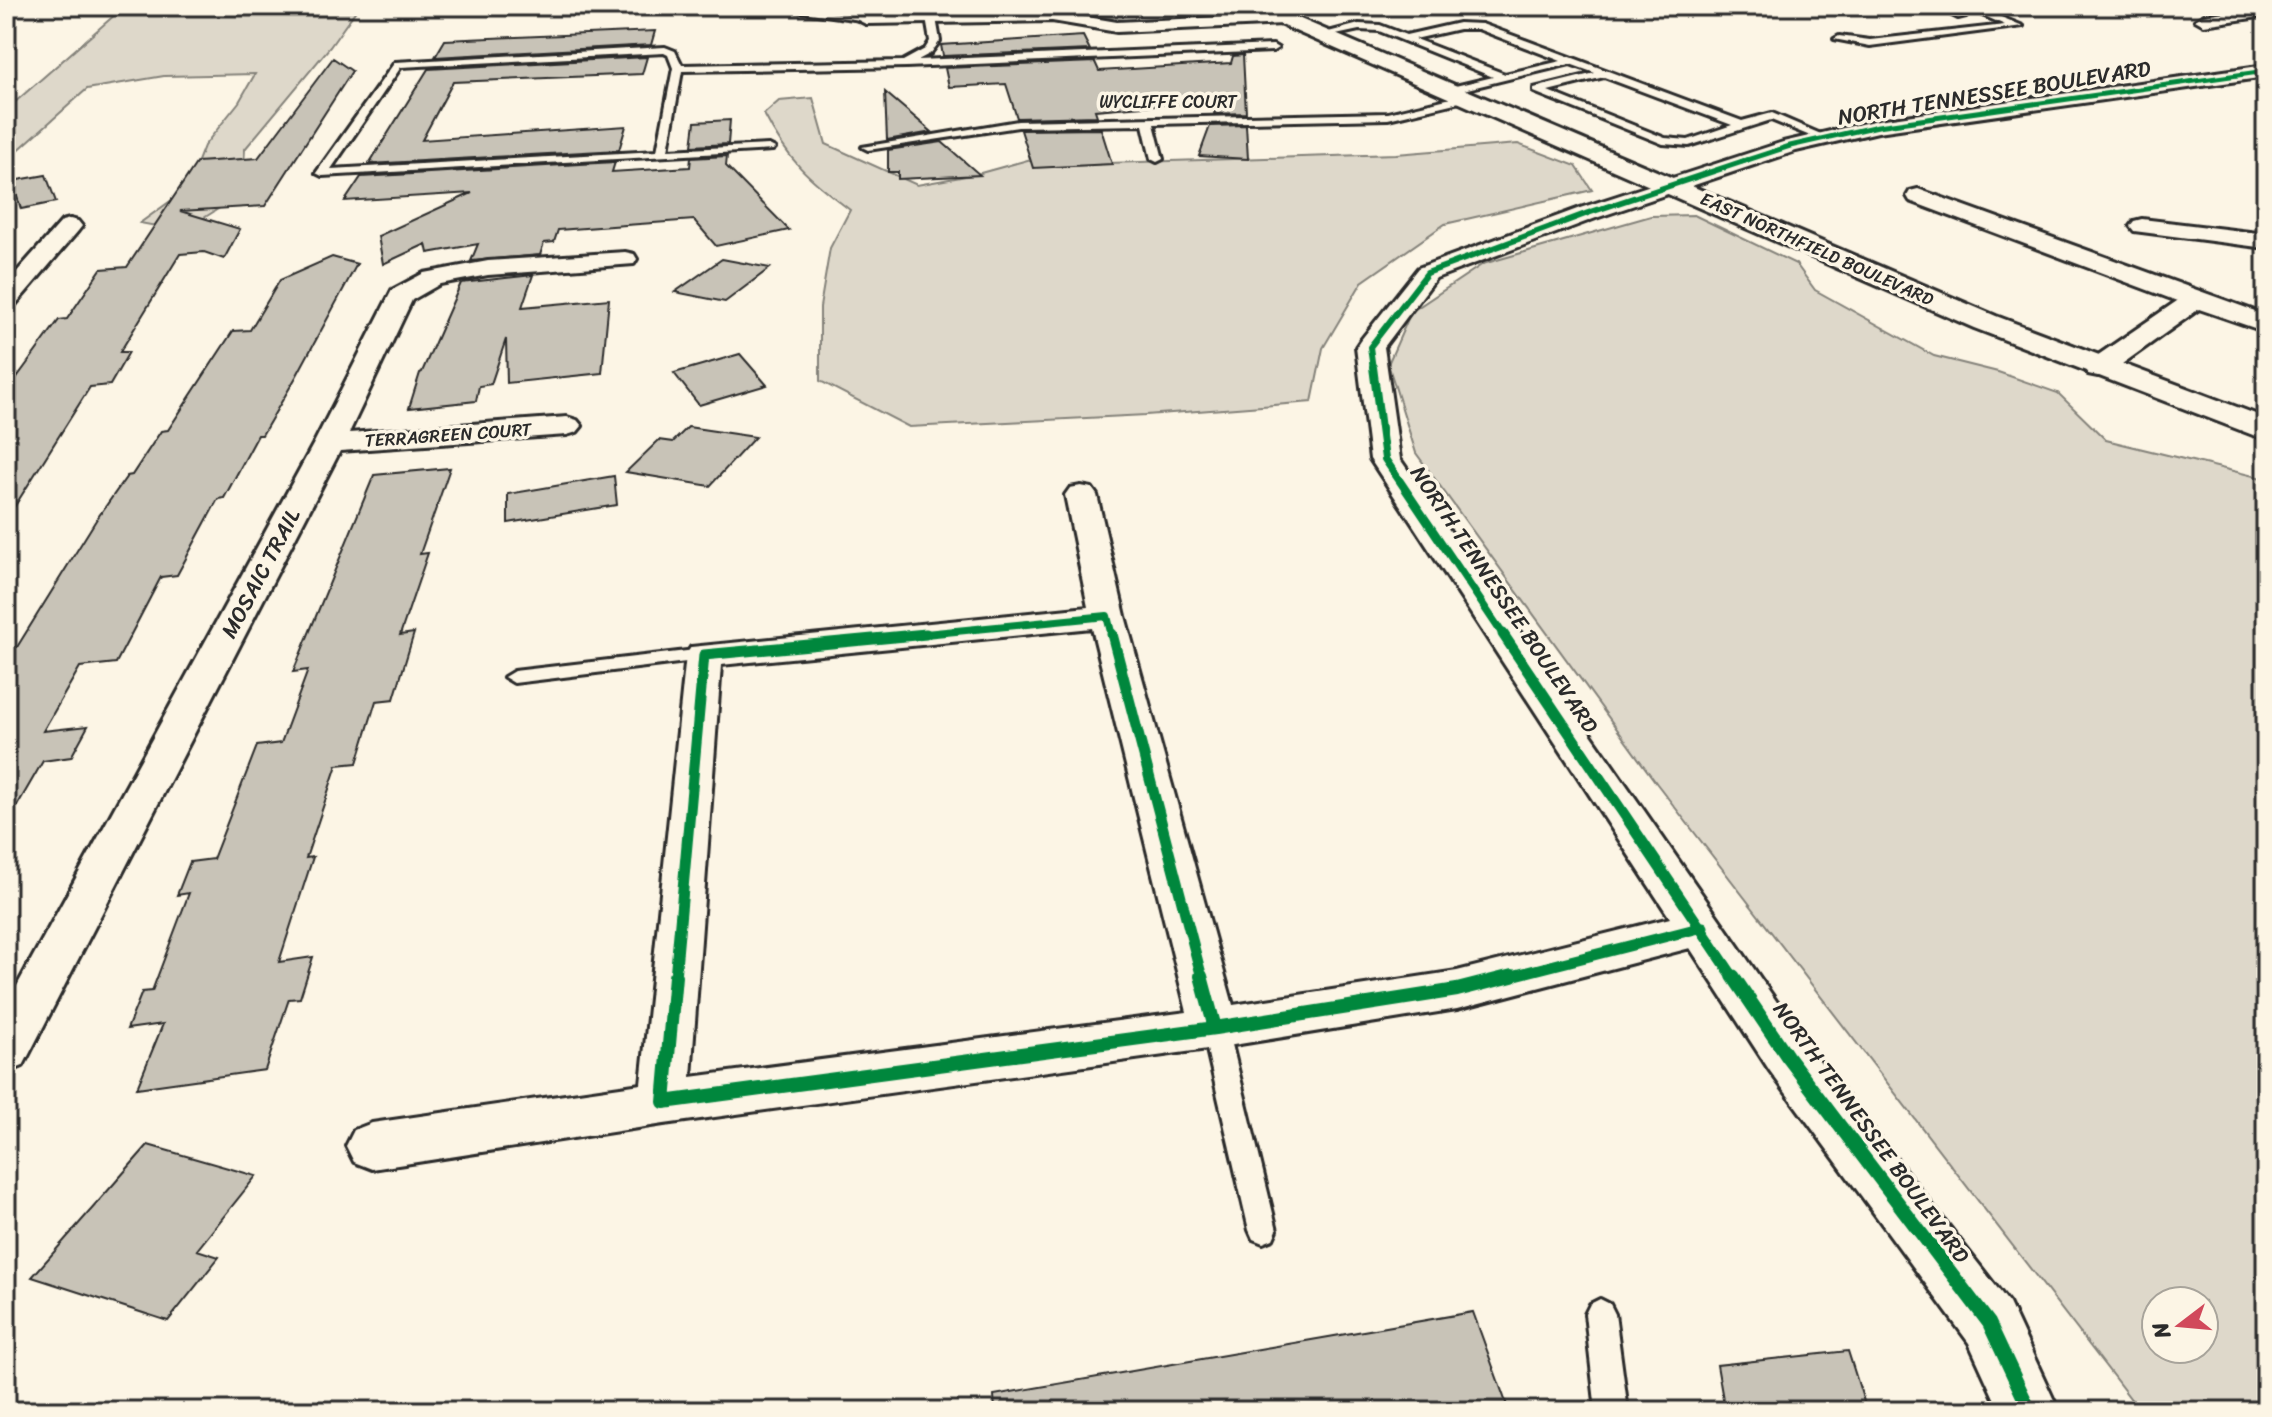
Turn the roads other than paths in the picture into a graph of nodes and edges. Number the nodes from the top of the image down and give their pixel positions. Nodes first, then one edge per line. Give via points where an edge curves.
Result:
1 (763, 6) edge
2 (1237, 6) edge
3 (1938, 6) edge
4 (1966, 6) edge
5 (2256, 6) edge
6 (2266, 10) edge
7 (1277, 12) edge
8 (1961, 16) dead end
9 (861, 17) joint
10 (931, 18) junction
11 (2204, 20) dead end
12 (1322, 35) junction
13 (1406, 38) junction
14 (1839, 39) dead end
15 (1273, 48) dead end
16 (1571, 61) junction
17 (906, 64) junction
18 (678, 68) junction
19 (2266, 71) edge
20 (1604, 74) junction
21 (1503, 77) junction
22 (1459, 94) junction
23 (1147, 119) junction
24 (1742, 125) junction
25 (1824, 138) junction
26 (868, 147) dead end
27 (769, 148) dead end
28 (662, 155) junction
29 (1157, 159) dead end
30 (1670, 185) junction
31 (1918, 196) dead end
32 (70, 226) dead end
33 (2142, 226) dead end
34 (2266, 241) edge
35 (625, 259) dead end
36 (6, 300) edge
37 (2196, 300) junction
38 (2266, 324) edge
39 (2098, 368) junction
40 (567, 426) dead end
41 (2266, 430) edge
42 (329, 443) junction
43 (1081, 495) dead end
44 (1107, 616) junction
45 (704, 655) junction
46 (514, 677) dead end
47 (1703, 927) junction
48 (1215, 1028) junction
49 (6, 1052) edge
50 (664, 1102) junction
51 (372, 1146) dead end
52 (1263, 1230) dead end
53 (1600, 1314) dead end
54 (1612, 1411) edge
55 (2030, 1411) edge

1 - 9 lane
2 - 7 main road, EAST NORTHFIELD BOULEVARD
3 - 8 lane
4 - 14 lane via 2018,26 1870,43
5 - 6 street
6 - 11 street
7 - 10 street via 1183,26 1117,27 1052,16
7 - 12 main road, EAST NORTHFIELD BOULEVARD
9 - 10 street
10 - 17 lane via 935,41
12 - 13 lane via 1359,27
12 - 22 main road, EAST NORTHFIELD BOULEVARD
13 - 16 lane via 1479,26
13 - 21 lane
15 - 17 lane
16 - 20 lane
16 - 21 lane, WYCLIFFE COURT
17 - 18 lane
18 - 28 lane
18 - 28 lane via 665,50 398,64 322,173
19 - 25 street, NORTH TENNESSEE BOULEVARD
20 - 24 lane
20 - 24 lane via 1538,90 1663,141 1689,143
21 - 22 lane, WYCLIFFE COURT
22 - 23 lane, WYCLIFFE COURT via 1388,116
22 - 30 main road, EAST NORTHFIELD BOULEVARD
23 - 26 lane, WYCLIFFE COURT via 1018,124
23 - 29 lane
24 - 25 lane via 1772,116
25 - 30 street, NORTH TENNESSEE BOULEVARD
27 - 28 lane
30 - 39 main road, EAST NORTHFIELD BOULEVARD
30 - 47 street, NORTH TENNESSEE BOULEVARD via 1427,273 1370,347 1385,459
31 - 37 street
32 - 36 street
33 - 34 street
35 - 42 street, MOSAIC TRAIL via 488,268 433,278 401,295
37 - 38 street
37 - 39 street
39 - 41 main road, EAST NORTHFIELD BOULEVARD
40 - 42 street, TERRAGREEN COURT
42 - 49 street, MOSAIC TRAIL
43 - 44 street
44 - 45 street
44 - 48 street
45 - 46 lane
45 - 50 street
47 - 48 street via 1457,990
47 - 55 street, NORTH TENNESSEE BOULEVARD via 1787,1056 1989,1323
48 - 50 street
48 - 52 lane
50 - 51 street
53 - 54 lane

